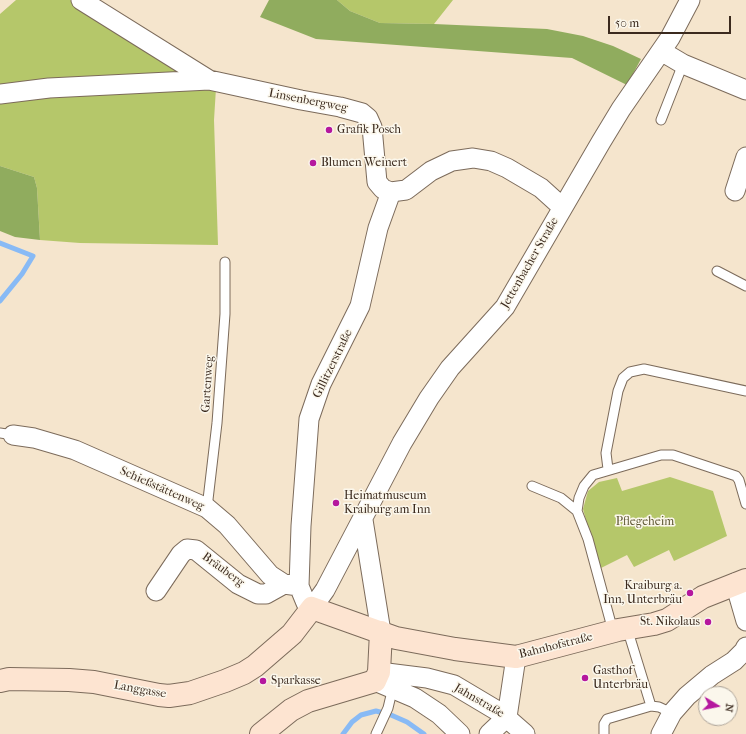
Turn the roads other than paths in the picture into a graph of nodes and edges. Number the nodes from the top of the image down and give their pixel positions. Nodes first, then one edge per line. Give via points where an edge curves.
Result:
1 (81, 0) edge
2 (690, 0) edge
3 (661, 51) junction
4 (684, 64) junction
5 (209, 80) junction
6 (746, 90) edge
7 (0, 94) edge
8 (661, 120) dead end
9 (746, 157) edge
10 (735, 191) dead end
11 (391, 192) junction
12 (562, 207) junction
13 (225, 262) dead end
14 (717, 271) dead end
15 (746, 286) edge
16 (746, 391) edge
17 (6, 434) edge
18 (608, 469) junction
19 (532, 486) dead end
20 (746, 504) edge
21 (207, 508) junction
22 (577, 511) junction
23 (363, 520) junction
24 (740, 582) edge
25 (291, 585) junction
26 (156, 591) dead end
27 (312, 608) junction
28 (746, 621) edge
29 (620, 630) junction
30 (381, 632) junction
31 (746, 647) edge
32 (516, 657) junction
33 (5, 680) edge
34 (382, 680) junction
35 (651, 706) junction
36 (672, 713) junction
37 (507, 717) junction
38 (261, 734) edge
39 (376, 734) edge
40 (460, 734) edge
41 (489, 734) edge
42 (525, 734) edge
43 (604, 734) edge
44 (661, 734) edge

1 - 5 street, Linsenbergweg
2 - 3 street, Jettenbacher Straße
3 - 4 street
3 - 12 street, Jettenbacher Straße via 621,109
4 - 6 street
4 - 8 lane
5 - 7 street, Linsenbergweg via 50,88
5 - 11 street, Linsenbergweg via 293,99 340,106 362,113 372,127 377,182 383,189
9 - 10 street
11 - 12 street via 406,190 431,171 452,161 473,158 491,161 507,168 540,188
11 - 25 street, Gillitzerstraße via 378,228 360,306 321,384 309,419 301,526
12 - 23 street, Jettenbacher Straße via 505,307 450,368 429,398 402,443
13 - 21 lane, Gartenweg via 225,314 218,415
14 - 15 lane
16 - 18 lane via 644,369 630,372 623,378 618,391 606,453
17 - 21 street, Schießstättenweg via 34,438 75,450
18 - 20 lane via 661,455 673,455 736,476
18 - 22 lane via 588,480 579,498
19 - 22 lane via 561,498
21 - 25 street, Schießstättenweg via 228,525 270,575
22 - 29 lane
23 - 27 street, Jettenbacher Straße via 326,590
23 - 30 street
24 - 28 street
24 - 29 main road, Bahnhofstraße via 703,597 667,620
25 - 26 street, Bräuberg via 266,594 258,594 238,584 196,550 187,549
25 - 27 street, Gillitzerstraße
27 - 30 main road, Bahnhofstraße
27 - 33 main road, Langgasse via 292,634 255,666 226,681 190,693 159,695 94,682 69,680
29 - 32 main road, Bahnhofstraße
29 - 35 lane
30 - 32 main road, Bahnhofstraße via 418,643
30 - 34 main road
31 - 36 street via 734,661 693,689
32 - 37 street
34 - 37 street, Jahnstraße via 422,677 454,685
34 - 38 main road via 308,701 291,710
34 - 39 lane via 388,708
34 - 40 street via 427,706
35 - 36 lane
35 - 43 lane via 607,719
36 - 44 street
37 - 41 street
37 - 42 street, Jahnstraße

